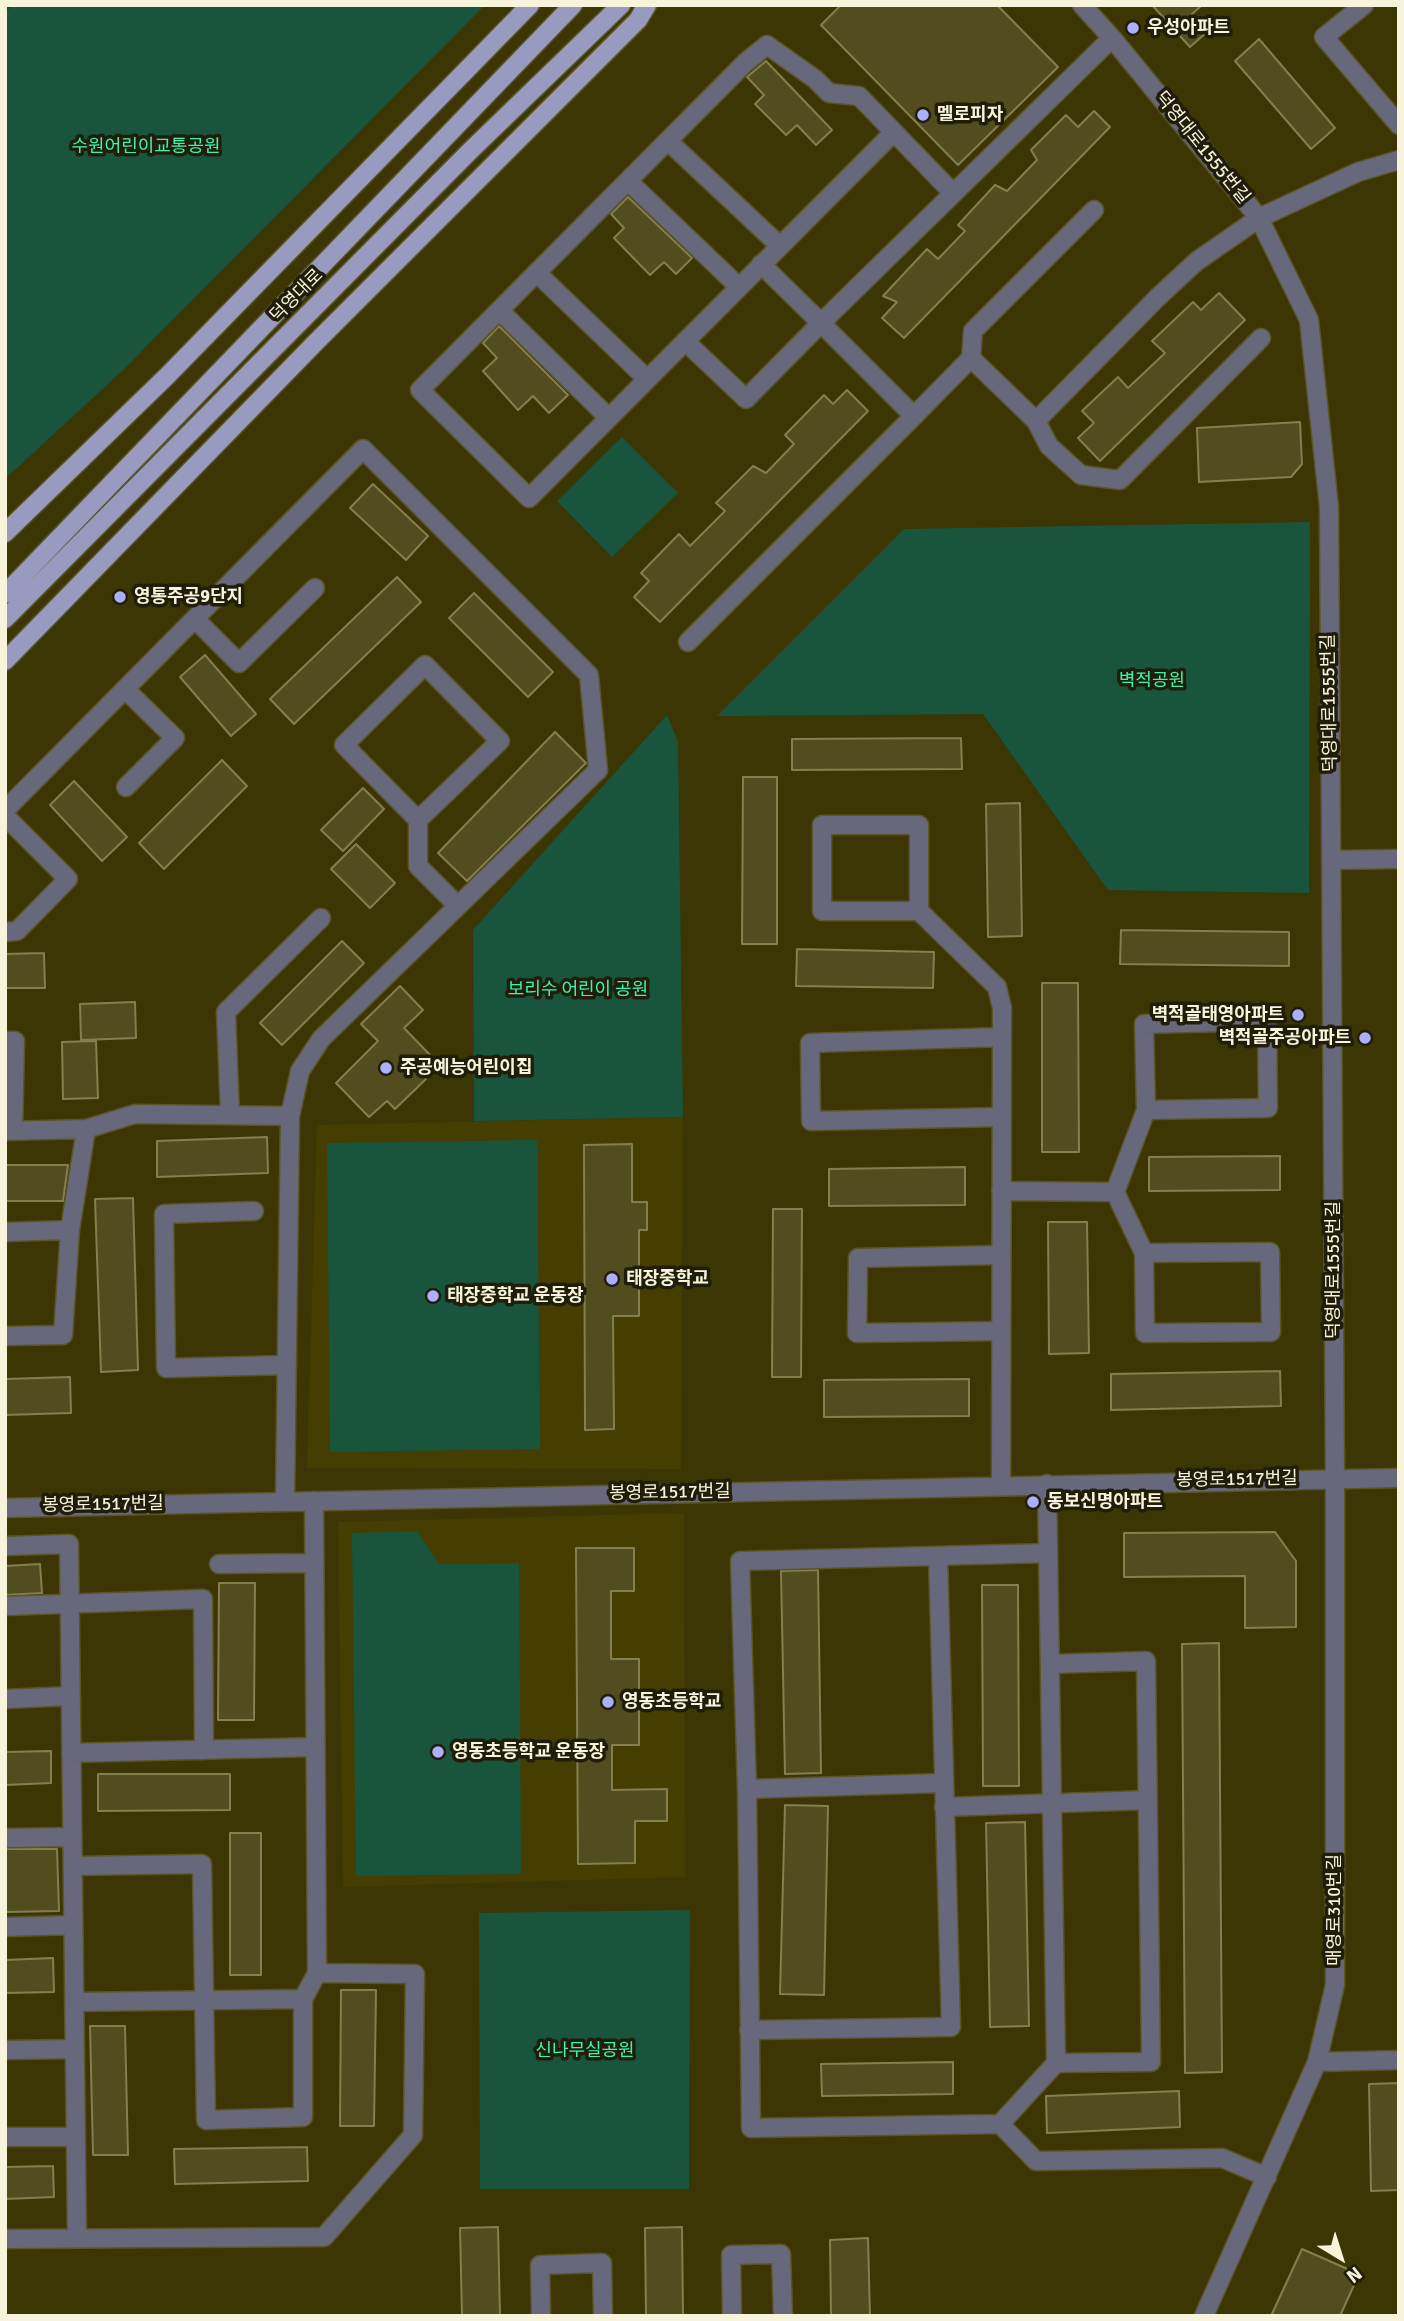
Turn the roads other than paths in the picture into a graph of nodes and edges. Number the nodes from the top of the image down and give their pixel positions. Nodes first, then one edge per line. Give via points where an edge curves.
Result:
1 (530, 5) edge
2 (573, 5) edge
3 (621, 5) edge
4 (647, 5) edge
5 (1364, 5) edge
6 (1092, 9) edge
7 (1112, 38) junction
8 (1399, 125) edge
9 (894, 132) junction
10 (668, 141) junction
11 (1399, 160) edge
12 (628, 181) junction
13 (953, 193) junction
14 (1094, 210) dead end
15 (1259, 218) junction
16 (780, 246) junction
17 (761, 264) junction
18 (537, 273) junction
19 (738, 286) junction
20 (500, 312) junction
21 (821, 323) junction
22 (1261, 338) dead end
23 (685, 341) junction
24 (971, 358) junction
25 (647, 379) junction
26 (914, 415) junction
27 (609, 418) junction
28 (1036, 421) junction
29 (5, 533) edge
30 (315, 588) dead end
31 (5, 594) edge
32 (195, 619) junction
33 (5, 620) edge
34 (688, 642) dead end
35 (5, 661) edge
36 (125, 689) junction
37 (127, 787) dead end
38 (5, 810) edge
39 (5, 817) edge
40 (418, 820) junction
41 (1399, 859) edge
42 (1332, 860) junction
43 (458, 906) junction
44 (919, 911) junction
45 (321, 918) dead end
46 (5, 932) edge
47 (1002, 1037) junction
48 (5, 1041) edge
49 (9, 1092) edge
50 (1146, 1110) junction
51 (230, 1115) junction
52 (290, 1116) junction
53 (1001, 1117) junction
54 (86, 1129) junction
55 (9, 1131) edge
56 (1001, 1191) junction
57 (1115, 1192) junction
58 (254, 1211) dead end
59 (70, 1230) junction
60 (5, 1232) edge
61 (1144, 1253) junction
62 (1001, 1255) junction
63 (1001, 1331) junction
64 (5, 1336) edge
65 (287, 1366) junction
66 (1335, 1478) junction
67 (1399, 1478) edge
68 (1047, 1484) junction
69 (1001, 1485) junction
70 (285, 1501) junction
71 (314, 1501) junction
72 (5, 1508) edge
73 (5, 1546) edge
74 (1048, 1553) junction
75 (937, 1556) junction
76 (314, 1563) junction
77 (219, 1564) dead end
78 (69, 1604) junction
79 (5, 1606) edge
80 (1050, 1664) junction
81 (71, 1696) junction
82 (5, 1699) edge
83 (314, 1747) junction
84 (204, 1750) junction
85 (71, 1753) junction
86 (943, 1783) junction
87 (747, 1789) junction
88 (1148, 1800) junction
89 (1052, 1803) junction
90 (944, 1807) junction
91 (72, 1837) junction
92 (5, 1839) edge
93 (73, 1866) junction
94 (73, 1926) junction
95 (5, 1927) edge
96 (317, 1973) junction
97 (303, 1999) junction
98 (206, 2001) junction
99 (74, 2002) junction
100 (749, 2030) junction
101 (75, 2049) junction
102 (5, 2050) edge
103 (1399, 2060) edge
104 (1317, 2062) junction
105 (1056, 2063) junction
106 (1000, 2124) junction
107 (5, 2137) edge
108 (76, 2137) junction
109 (1267, 2177) junction
110 (77, 2238) junction
111 (5, 2239) edge
112 (541, 2316) edge
113 (603, 2316) edge
114 (733, 2316) edge
115 (783, 2316) edge
116 (1204, 2316) edge

1 - 29 main road via 166,377
2 - 31 main road, 덕영대로
3 - 33 main road, 덕영대로
4 - 35 main road via 638,20
5 - 8 street via 1324,37
6 - 7 street, 덕영대로1555번길
7 - 13 street
7 - 15 street, 덕영대로1555번길
9 - 10 street via 859,96 829,93 767,45
9 - 13 street
9 - 16 street
10 - 12 street
10 - 16 street
11 - 15 street via 1358,172
12 - 18 street
12 - 19 street
13 - 21 street
14 - 24 street via 973,331
15 - 28 street via 1197,261
15 - 42 street, 덕영대로1555번길 via 1309,320 1329,507
16 - 17 street
17 - 19 street
17 - 21 street
18 - 20 street
18 - 25 street
19 - 23 street
20 - 27 street
20 - 27 street via 420,390 529,498
21 - 23 street via 746,399
21 - 26 street
22 - 28 street via 1120,480 1081,475 1049,446
23 - 25 street
24 - 26 street
24 - 28 street
25 - 27 street
26 - 34 street
30 - 32 street via 239,663
32 - 36 street
32 - 43 street via 363,449 589,675 598,770
36 - 37 street via 175,738
36 - 38 street
39 - 46 street via 68,879 17,931
40 - 40 street via 500,741 425,665 344,745
40 - 43 street via 418,866
41 - 42 street
42 - 66 street, 덕영대로1555번길
43 - 52 street via 321,1040 300,1071
44 - 44 street via 919,825 822,825 822,911
44 - 47 street via 997,987
45 - 51 street via 226,1012
47 - 53 street
47 - 53 street via 810,1043 811,1121
48 - 49 street via 15,1041
49 - 55 street
50 - 50 street via 1268,1108 1267,1021 1144,1024
50 - 57 street
51 - 52 street
51 - 54 street via 135,1114
52 - 65 street
53 - 56 street
54 - 55 street
54 - 59 street
56 - 57 street
56 - 62 street
57 - 61 street
58 - 65 street via 164,1214 166,1368
59 - 60 street
59 - 64 street via 63,1335
61 - 61 street via 1270,1252 1271,1332 1144,1334
62 - 63 street
62 - 63 street via 858,1258 858,1333
63 - 69 street
65 - 70 street
66 - 67 street, 봉영로1517번길
66 - 68 street, 봉영로1517번길
66 - 104 street, 매영로310번길 via 1335,1985
68 - 69 street, 봉영로1517번길
68 - 74 street
69 - 71 street, 봉영로1517번길
70 - 71 street, 봉영로1517번길
70 - 72 street, 봉영로1517번길
71 - 76 street
73 - 78 street via 69,1544
74 - 75 street
74 - 80 street
75 - 86 street
75 - 87 street via 740,1562
76 - 77 street
76 - 83 street
78 - 79 street
78 - 81 street
78 - 84 street via 203,1599
80 - 88 street via 1146,1661
80 - 89 street
81 - 82 street
81 - 85 street
83 - 84 street
83 - 96 street
84 - 85 street
85 - 91 street
86 - 87 street
86 - 90 street
87 - 100 street
88 - 89 street
88 - 105 street via 1152,2062
89 - 90 street
89 - 105 street
90 - 100 street via 951,2027
91 - 92 street
91 - 93 street
93 - 94 street
93 - 98 street via 202,1864
94 - 95 street
94 - 99 street
96 - 97 street
96 - 110 street via 415,1974 413,2135 324,2237
97 - 98 street
97 - 98 street via 303,2117 206,2120
98 - 99 street
99 - 101 street
100 - 106 street via 751,2127
101 - 102 street
101 - 108 street
103 - 104 street
104 - 109 street, 매영로310번길
105 - 106 street
106 - 109 street via 1036,2161 1222,2158
107 - 108 street
108 - 110 street
109 - 116 street, 매영로310번길
110 - 111 street
112 - 113 street via 540,2265 602,2263
114 - 115 street via 731,2255 781,2254

